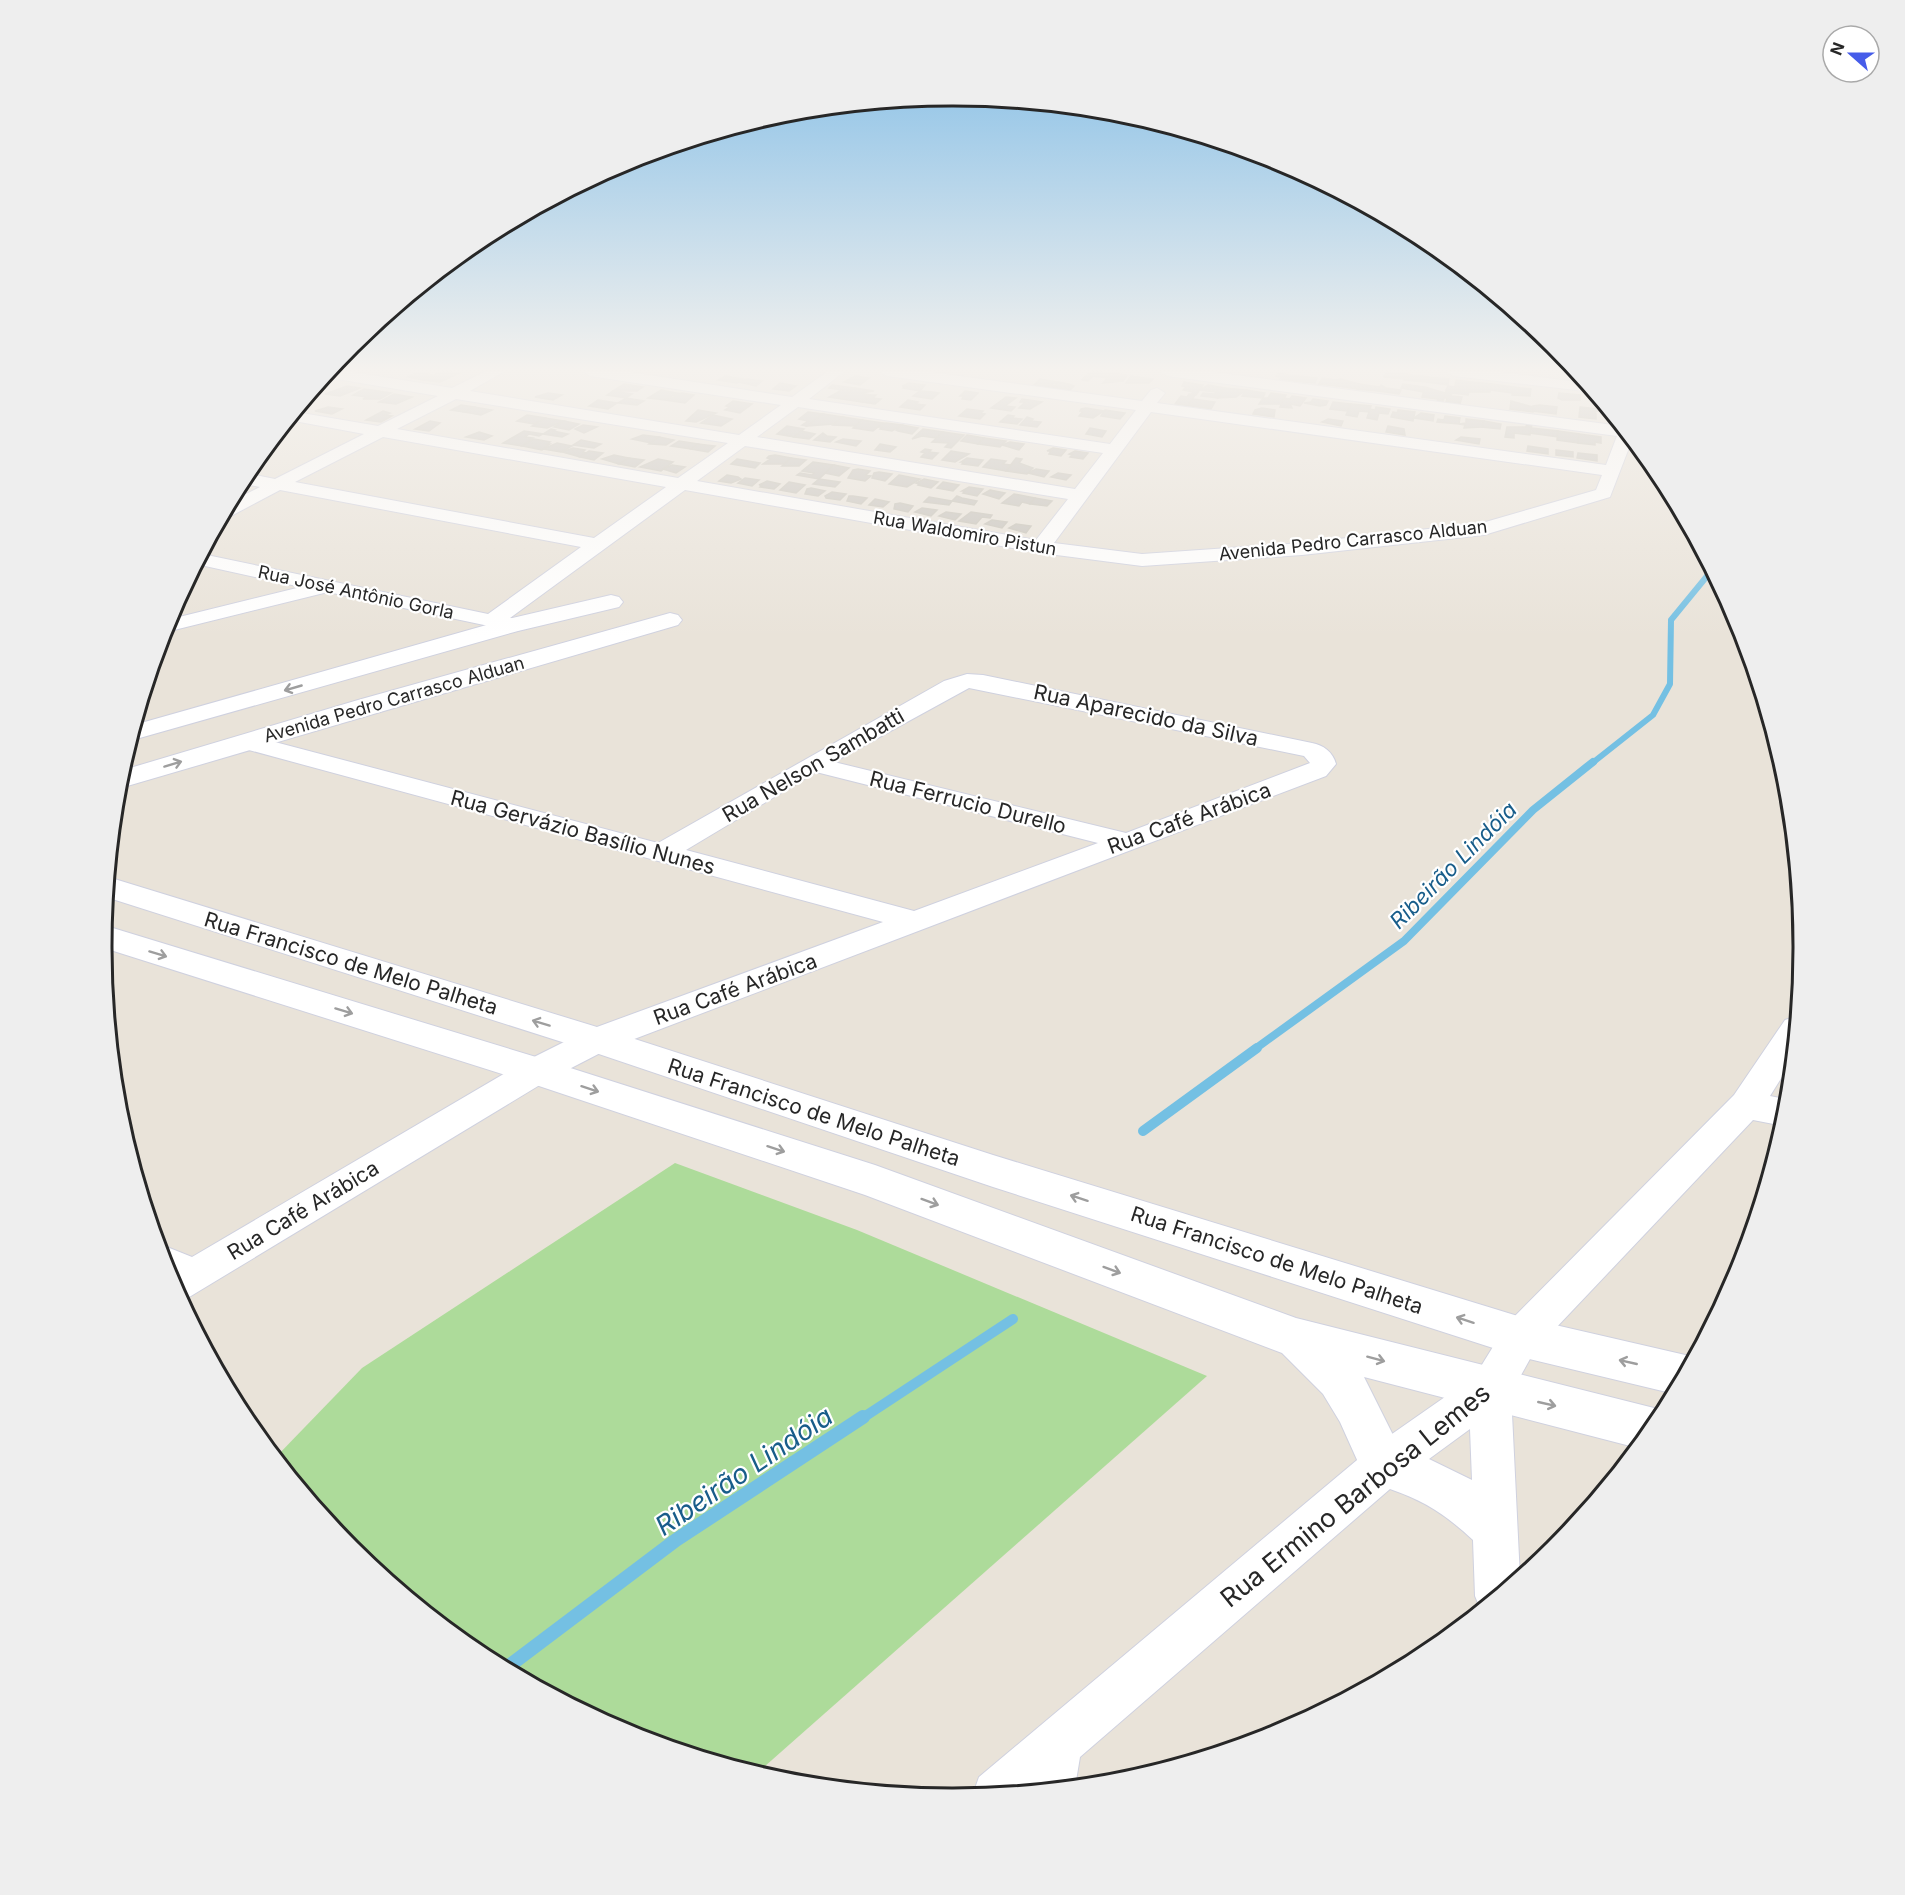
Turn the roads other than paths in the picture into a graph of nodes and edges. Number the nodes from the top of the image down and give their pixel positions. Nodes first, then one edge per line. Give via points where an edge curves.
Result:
1 (327, 459) edge
2 (549, 459) edge
3 (718, 459) edge
4 (863, 459) edge
5 (1108, 459) edge
6 (1529, 459) edge
7 (1616, 459) edge
8 (1612, 471) junction
9 (253, 480) edge
10 (686, 483) junction
11 (278, 484) junction
12 (1080, 495) junction
13 (238, 505) edge
14 (600, 545) junction
15 (1041, 547) junction
16 (1142, 560) joint
17 (206, 561) edge
18 (327, 586) junction
19 (611, 602) dead end
20 (670, 620) dead end
21 (502, 623) junction
22 (177, 624) edge
23 (350, 671) junction
24 (967, 681) joint
25 (367, 705) junction
26 (140, 732) edge
27 (247, 742) junction
28 (1322, 759) joint
29 (812, 764) junction
30 (129, 777) edge
31 (1125, 841) junction
32 (662, 854) junction
33 (113, 889) edge
34 (919, 922) junction
35 (111, 939) edge
36 (597, 1040) junction
37 (1788, 1041) edge
38 (536, 1071) junction
39 (1746, 1105) junction
40 (1777, 1111) edge
41 (178, 1274) edge
42 (1521, 1337) junction
43 (1296, 1338) junction
44 (1678, 1373) edge
45 (1490, 1390) junction
46 (1644, 1427) edge
47 (1384, 1465) junction
48 (1495, 1530) junction
49 (1498, 1588) edge
50 (1053, 1768) edge
51 (1016, 1786) edge

1 - 11 street
2 - 10 street, Rua Waldomiro Pistun
3 - 10 street
4 - 12 street
5 - 12 street
6 - 8 street
7 - 8 street, Avenida Pedro Carrasco Alduan
8 - 16 street, Avenida Pedro Carrasco Alduan via 1604,493 1484,529 1302,549
9 - 11 street
10 - 14 street
10 - 15 street, Rua Waldomiro Pistun
11 - 13 street
11 - 14 street
12 - 15 street
14 - 21 street
15 - 16 street, Rua Waldomiro Pistun
17 - 18 street, Rua José Antônio Gorla
18 - 21 street, Rua José Antônio Gorla
18 - 22 street
19 - 21 street, Avenida Pedro Carrasco Alduan
20 - 25 street, Avenida Pedro Carrasco Alduan
21 - 23 street, Avenida Pedro Carrasco Alduan
23 - 25 street
23 -> 26 street, Avenida Pedro Carrasco Alduan
24 - 28 street, Rua Aparecido da Silva via 1312,750
24 - 29 street, Rua Nelson Sambatti
25 - 27 street, Avenida Pedro Carrasco Alduan
30 -> 27 street, Avenida Pedro Carrasco Alduan
27 - 32 street, Rua Gervázio Basílio Nunes
28 - 31 street, Rua Café Arábica via 1322,768 1317,771
29 - 31 street, Rua Ferrucio Durello
29 - 32 street, Rua Nelson Sambatti
31 - 34 street, Rua Café Arábica
32 - 34 street, Rua Gervázio Basílio Nunes
36 -> 33 street, Rua Francisco de Melo Palheta
34 - 36 street, Rua Café Arábica
35 -> 38 street
36 - 38 street, Rua Café Arábica
42 -> 36 street, Rua Francisco de Melo Palheta via 982,1167
37 - 39 street, Rua Ermino Barbosa Lemes
38 - 41 street, Rua Café Arábica
38 -> 43 street via 875,1182
39 - 40 street
39 - 42 street, Rua Ermino Barbosa Lemes
44 -> 42 street, Rua Francisco de Melo Palheta
42 - 45 street, Rua Ermino Barbosa Lemes
43 -> 45 street
43 - 47 street via 1339,1379
45 -> 46 street
45 - 47 street, Rua Ermino Barbosa Lemes
45 - 48 street
47 - 48 street via 1424,1479 1460,1498
47 - 50 street, Rua Ermino Barbosa Lemes
48 - 49 street
50 - 51 street, Rua Ermino Barbosa Lemes

